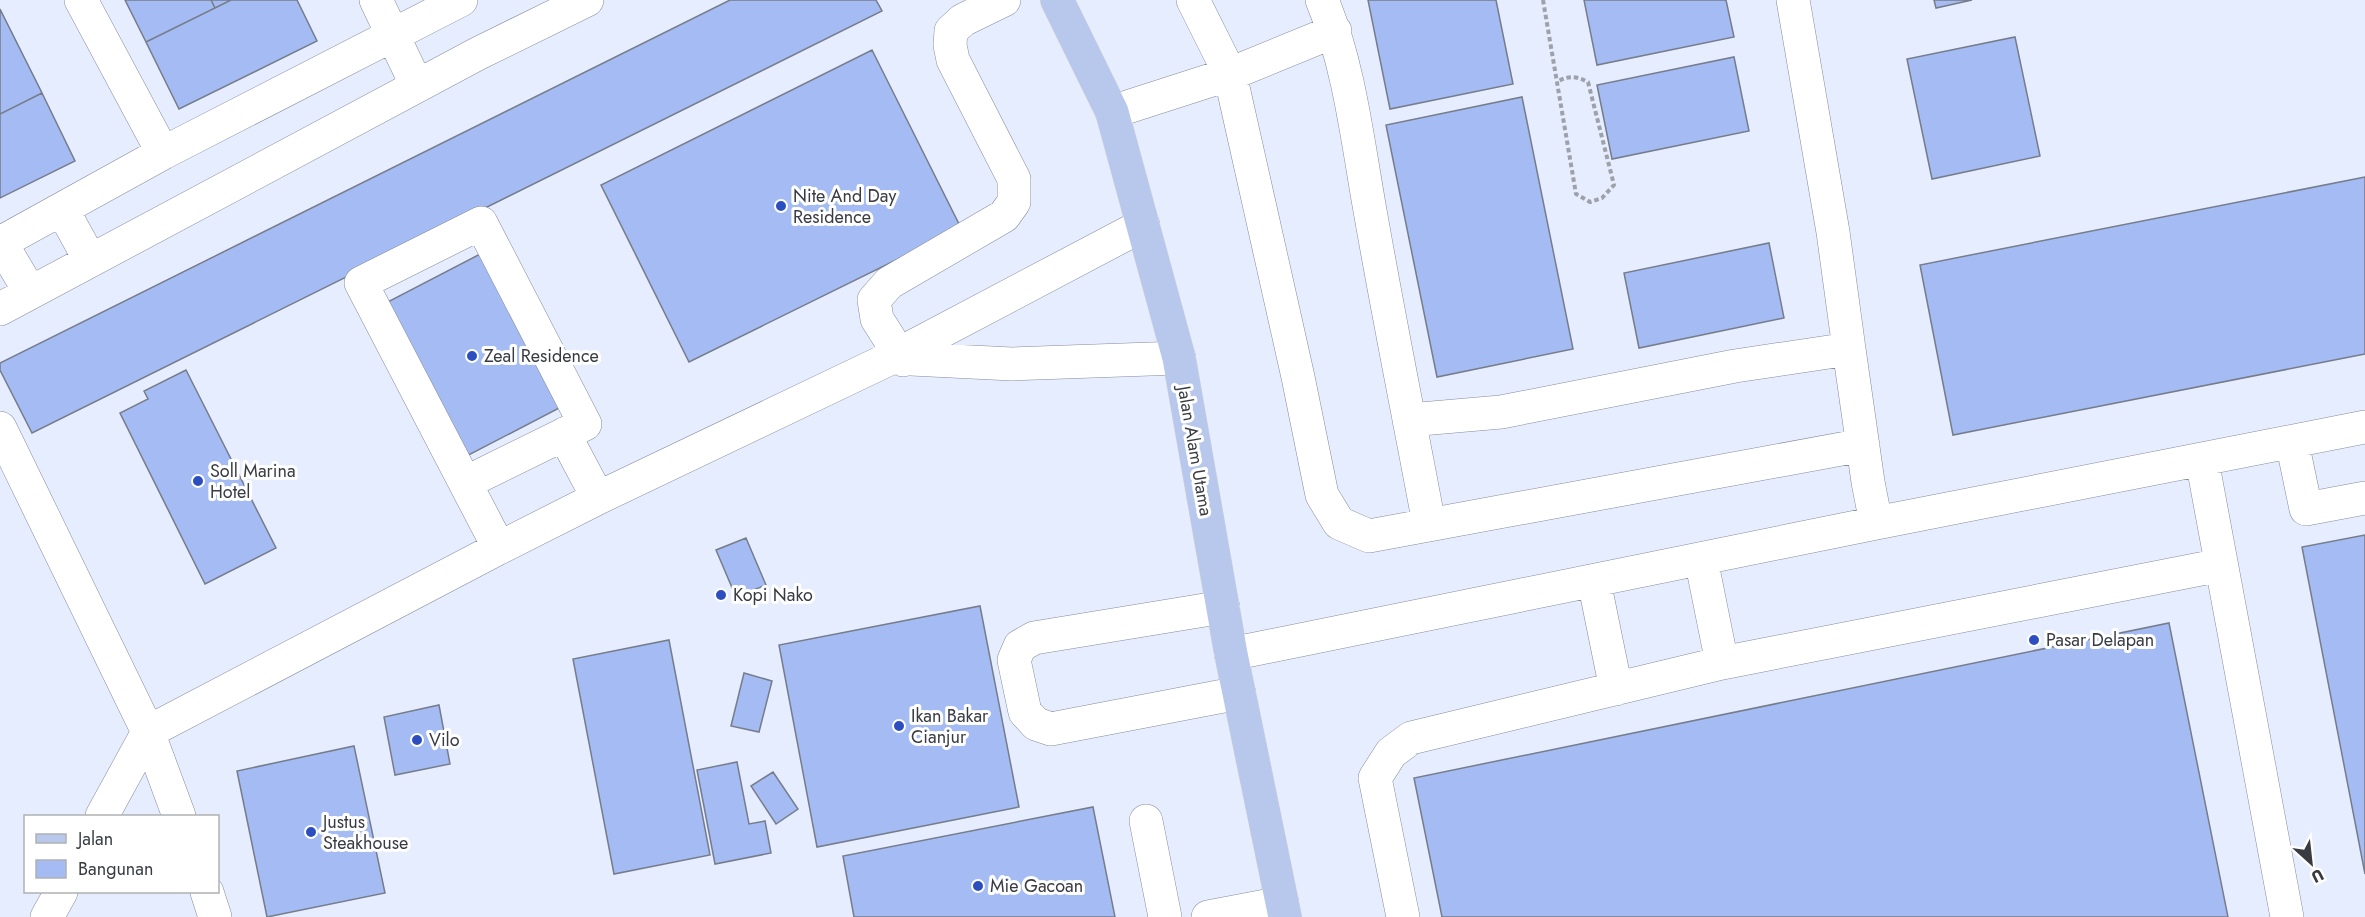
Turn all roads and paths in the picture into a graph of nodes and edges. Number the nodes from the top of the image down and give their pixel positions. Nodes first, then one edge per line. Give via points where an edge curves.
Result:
1 (81, 0) edge
2 (376, 0) edge
3 (462, 0) edge
4 (587, 0) edge
5 (1004, 0) edge
6 (1057, 0) edge
7 (1193, 0) edge
8 (1322, 0) edge
9 (1543, 0) edge
10 (1793, 0) edge
11 (1335, 32) junction
12 (393, 35) junction
13 (1230, 74) junction
14 (1557, 82) junction
15 (417, 86) junction
16 (1112, 112) junction
17 (163, 153) junction
18 (62, 209) junction
19 (1143, 225) junction
20 (0, 243) edge
21 (90, 260) junction
22 (30, 292) junction
23 (0, 309) edge
24 (1849, 349) junction
25 (897, 357) junction
26 (1179, 358) junction
27 (1409, 420) junction
28 (2365, 427) edge
29 (0, 428) edge
30 (564, 434) junction
31 (2292, 442) junction
32 (1863, 445) junction
33 (2202, 460) junction
34 (465, 483) junction
35 (598, 498) junction
36 (2365, 498) edge
37 (1876, 523) junction
38 (1430, 524) junction
39 (499, 548) junction
40 (1701, 559) junction
41 (2222, 565) junction
42 (1594, 581) junction
43 (1223, 607) junction
44 (1231, 654) junction
45 (1722, 663) junction
46 (1616, 689) junction
47 (1239, 693) junction
48 (148, 732) junction
49 (103, 815) edge
50 (179, 815) edge
51 (1146, 821) dead end
52 (60, 893) edge
53 (208, 893) edge
54 (1284, 910) edge
55 (47, 917) edge
56 (215, 917) edge
57 (1165, 917) edge
58 (1208, 917) edge
59 (1403, 917) edge
60 (2287, 917) edge

1 - 17 lane
2 - 12 lane
3 - 12 lane
4 - 15 lane
5 - 25 lane via 963,20 951,31 950,45 953,60 1014,179 1014,202 1004,216 889,283 874,300 877,319
6 - 16 main road, Jalan Alam Utama
7 - 13 lane
8 - 11 lane
9 - 14 path
10 - 24 lane
11 - 13 lane
11 - 27 lane
12 - 15 lane
12 - 17 lane
13 - 16 lane
13 - 38 lane via 1322,495 1339,523 1369,536
14 - 14 path via 1576,194 1590,202 1602,198 1614,185 1588,82 1567,76
15 - 21 lane
16 - 19 main road, Jalan Alam Utama
17 - 18 lane
18 - 20 lane
18 - 21 lane
19 - 25 lane
19 - 26 main road, Jalan Alam Utama
20 - 22 lane
21 - 22 lane
22 - 23 lane
24 - 27 lane via 1735,366 1501,412
24 - 32 lane
25 - 26 lane via 1012,364
25 - 35 lane
26 - 43 main road, Jalan Alam Utama
27 - 38 lane
28 - 31 lane
29 - 48 lane
30 - 34 lane
30 - 34 lane via 585,424 481,223 362,284
30 - 35 lane
31 - 33 lane
31 - 36 lane via 2306,509
32 - 37 lane
32 - 38 lane
33 - 37 lane
33 - 41 lane
34 - 39 lane
35 - 39 lane
37 - 40 lane
39 - 48 lane
40 - 42 lane
40 - 45 lane
41 - 45 lane
41 - 60 lane
42 - 44 lane
42 - 46 lane
43 - 44 main road, Jalan Alam Utama
43 - 47 lane via 1034,638 1020,646 1014,660 1025,712 1036,724 1051,729
44 - 47 main road, Jalan Alam Utama
45 - 46 lane
46 - 59 lane via 1410,738 1391,753 1375,778
47 - 54 main road, Jalan Alam Utama
48 - 49 lane
48 - 50 lane
51 - 57 lane
52 - 55 lane
53 - 56 lane
54 - 58 lane

